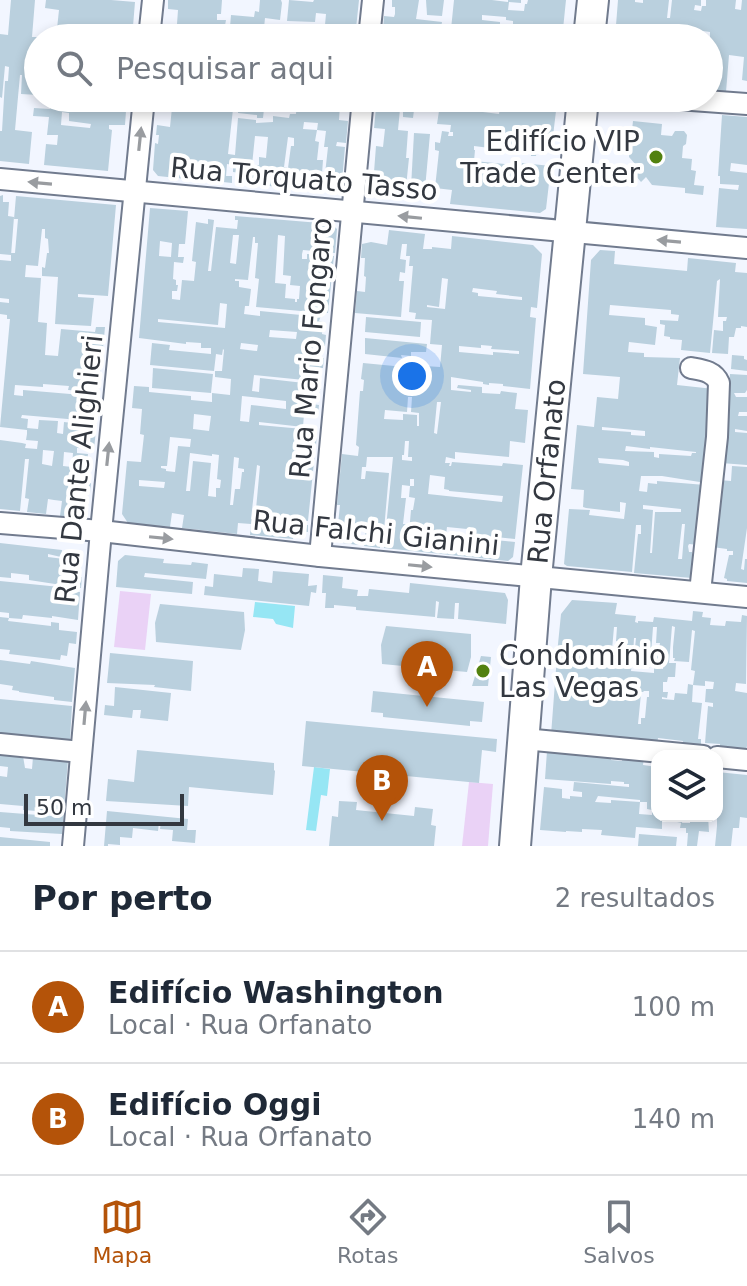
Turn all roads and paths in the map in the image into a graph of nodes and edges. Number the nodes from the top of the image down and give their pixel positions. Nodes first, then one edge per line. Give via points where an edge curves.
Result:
1 (153, 0) edge
2 (373, 0) edge
3 (593, 0) edge
4 (150, 24) edge
5 (370, 24) edge
6 (590, 24) edge
7 (723, 102) edge
8 (747, 104) edge
9 (143, 112) edge
10 (362, 112) edge
11 (582, 112) edge
12 (0, 179) edge
13 (135, 191) junction
14 (352, 211) junction
15 (571, 232) junction
16 (747, 248) edge
17 (691, 368) dead end
18 (0, 523) edge
19 (101, 531) junction
20 (320, 556) junction
21 (536, 577) junction
22 (700, 592) junction
23 (747, 597) edge
24 (524, 739) junction
25 (0, 744) edge
26 (651, 751) edge
27 (81, 752) junction
28 (723, 758) edge
29 (747, 760) edge
30 (73, 846) edge
31 (515, 846) edge

1 - 4 street
2 - 5 street
3 - 6 main road
7 - 8 street
13 -> 9 street, Rua Dante Alighieri
10 - 14 street, Rua Mario Fongaro
11 - 15 main road, Rua Orfanato
13 -> 12 street, Rua Torquato Tasso
13 - 14 street, Rua Torquato Tasso
19 -> 13 street, Rua Dante Alighieri
15 -> 14 street, Rua Torquato Tasso
14 - 20 street, Rua Mario Fongaro
16 -> 15 street, Rua Torquato Tasso
15 - 21 main road, Rua Orfanato
17 - 22 street via 716,376 719,383
18 - 19 street, Rua Falchi Gianini
19 -> 20 street, Rua Falchi Gianini
27 -> 19 street, Rua Dante Alighieri
20 -> 21 street, Rua Falchi Gianini
21 - 22 street, Rua Falchi Gianini
21 - 24 main road, Rua Orfanato
22 - 23 street, Rua Falchi Gianini
24 - 26 street
24 - 31 main road, Rua Orfanato
25 - 27 street
27 - 30 street, Rua Dante Alighieri
28 - 29 street

